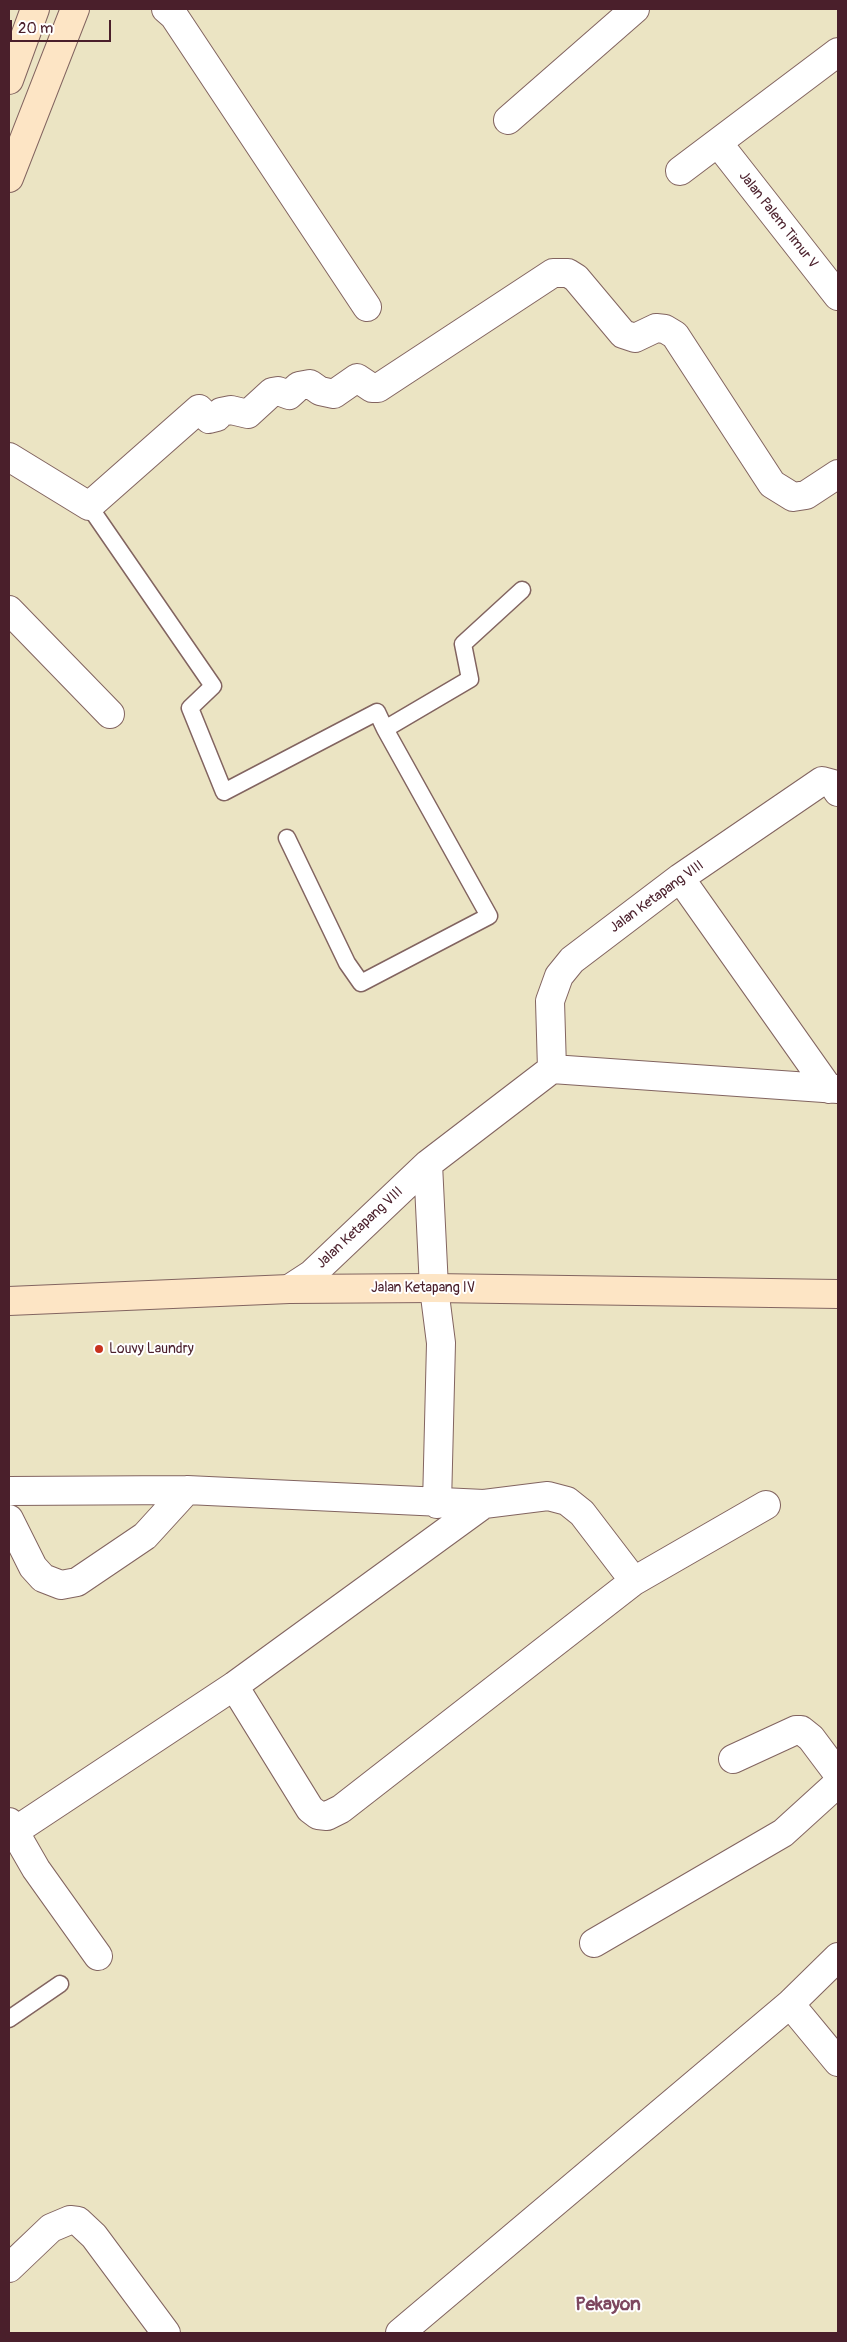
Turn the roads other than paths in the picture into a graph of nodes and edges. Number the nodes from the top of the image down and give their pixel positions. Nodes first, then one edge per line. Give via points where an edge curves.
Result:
1 (36, 9) edge
2 (75, 9) edge
3 (635, 9) edge
4 (174, 11) edge
5 (838, 52) edge
6 (9, 80) edge
7 (508, 120) dead end
8 (718, 143) junction
9 (680, 171) dead end
10 (9, 178) edge
11 (838, 296) edge
12 (367, 307) dead end
13 (9, 457) edge
14 (838, 474) edge
15 (89, 506) junction
16 (522, 590) dead end
17 (9, 610) edge
18 (110, 714) dead end
19 (385, 729) junction
20 (838, 792) edge
21 (287, 838) dead end
22 (680, 878) junction
23 (552, 1069) junction
24 (834, 1089) edge
25 (428, 1164) junction
26 (434, 1288) junction
27 (289, 1289) junction
28 (838, 1294) edge
29 (9, 1301) edge
30 (9, 1490) edge
31 (187, 1490) junction
32 (437, 1504) junction
33 (484, 1504) junction
34 (766, 1505) dead end
35 (9, 1519) edge
36 (634, 1581) junction
37 (234, 1686) junction
38 (733, 1759) dead end
39 (838, 1774) edge
40 (838, 1783) edge
41 (12, 1827) edge
42 (594, 1943) dead end
43 (98, 1956) dead end
44 (838, 1957) edge
45 (60, 1984) dead end
46 (790, 2004) junction
47 (9, 2019) edge
48 (838, 2062) edge
49 (9, 2268) edge
50 (166, 2333) edge
51 (400, 2333) edge

1 - 6 street
2 - 10 street
3 - 7 street
4 - 12 street
5 - 8 street
8 - 9 street
8 - 11 street, Jalan Palem Timur V
13 - 15 street
14 - 15 street via 806,495 793,497 784,493 772,484 675,335 666,329 656,328 635,338 623,334 576,278 568,273 553,273 378,388 372,388 357,378 334,394 310,384 299,386 289,395 272,392 248,414 231,410 209,420 199,409
15 - 19 lane via 213,686 190,708 224,792 377,712
16 - 19 lane via 463,644 470,679
17 - 18 street
19 - 21 lane via 489,916 361,983 347,963
20 - 22 street, Jalan Ketapang VIII via 833,784 822,782
22 - 23 street, Jalan Ketapang VIII via 572,960 560,976 550,1001
22 - 24 street
23 - 24 street
23 - 25 street, Jalan Ketapang VIII
25 - 26 street
25 - 27 street, Jalan Ketapang VIII via 312,1274
26 - 27 street, Jalan Ketapang IV
26 - 28 street, Jalan Ketapang IV
26 - 32 street via 441,1342
27 - 29 street, Jalan Ketapang IV
30 - 31 street
31 - 32 street
31 - 35 street via 145,1536 77,1582 61,1585 43,1578 33,1566
32 - 33 street
33 - 36 street via 548,1496 567,1501 582,1514
33 - 37 street
34 - 36 street
36 - 37 street via 327,1816 318,1815 310,1809
37 - 41 street
38 - 39 street via 801,1730 811,1738
40 - 42 street via 783,1833
41 - 43 street via 36,1870
44 - 46 street
45 - 47 lane
46 - 48 street
46 - 51 street
49 - 50 street via 51,2228 70,2220 78,2221 94,2236

